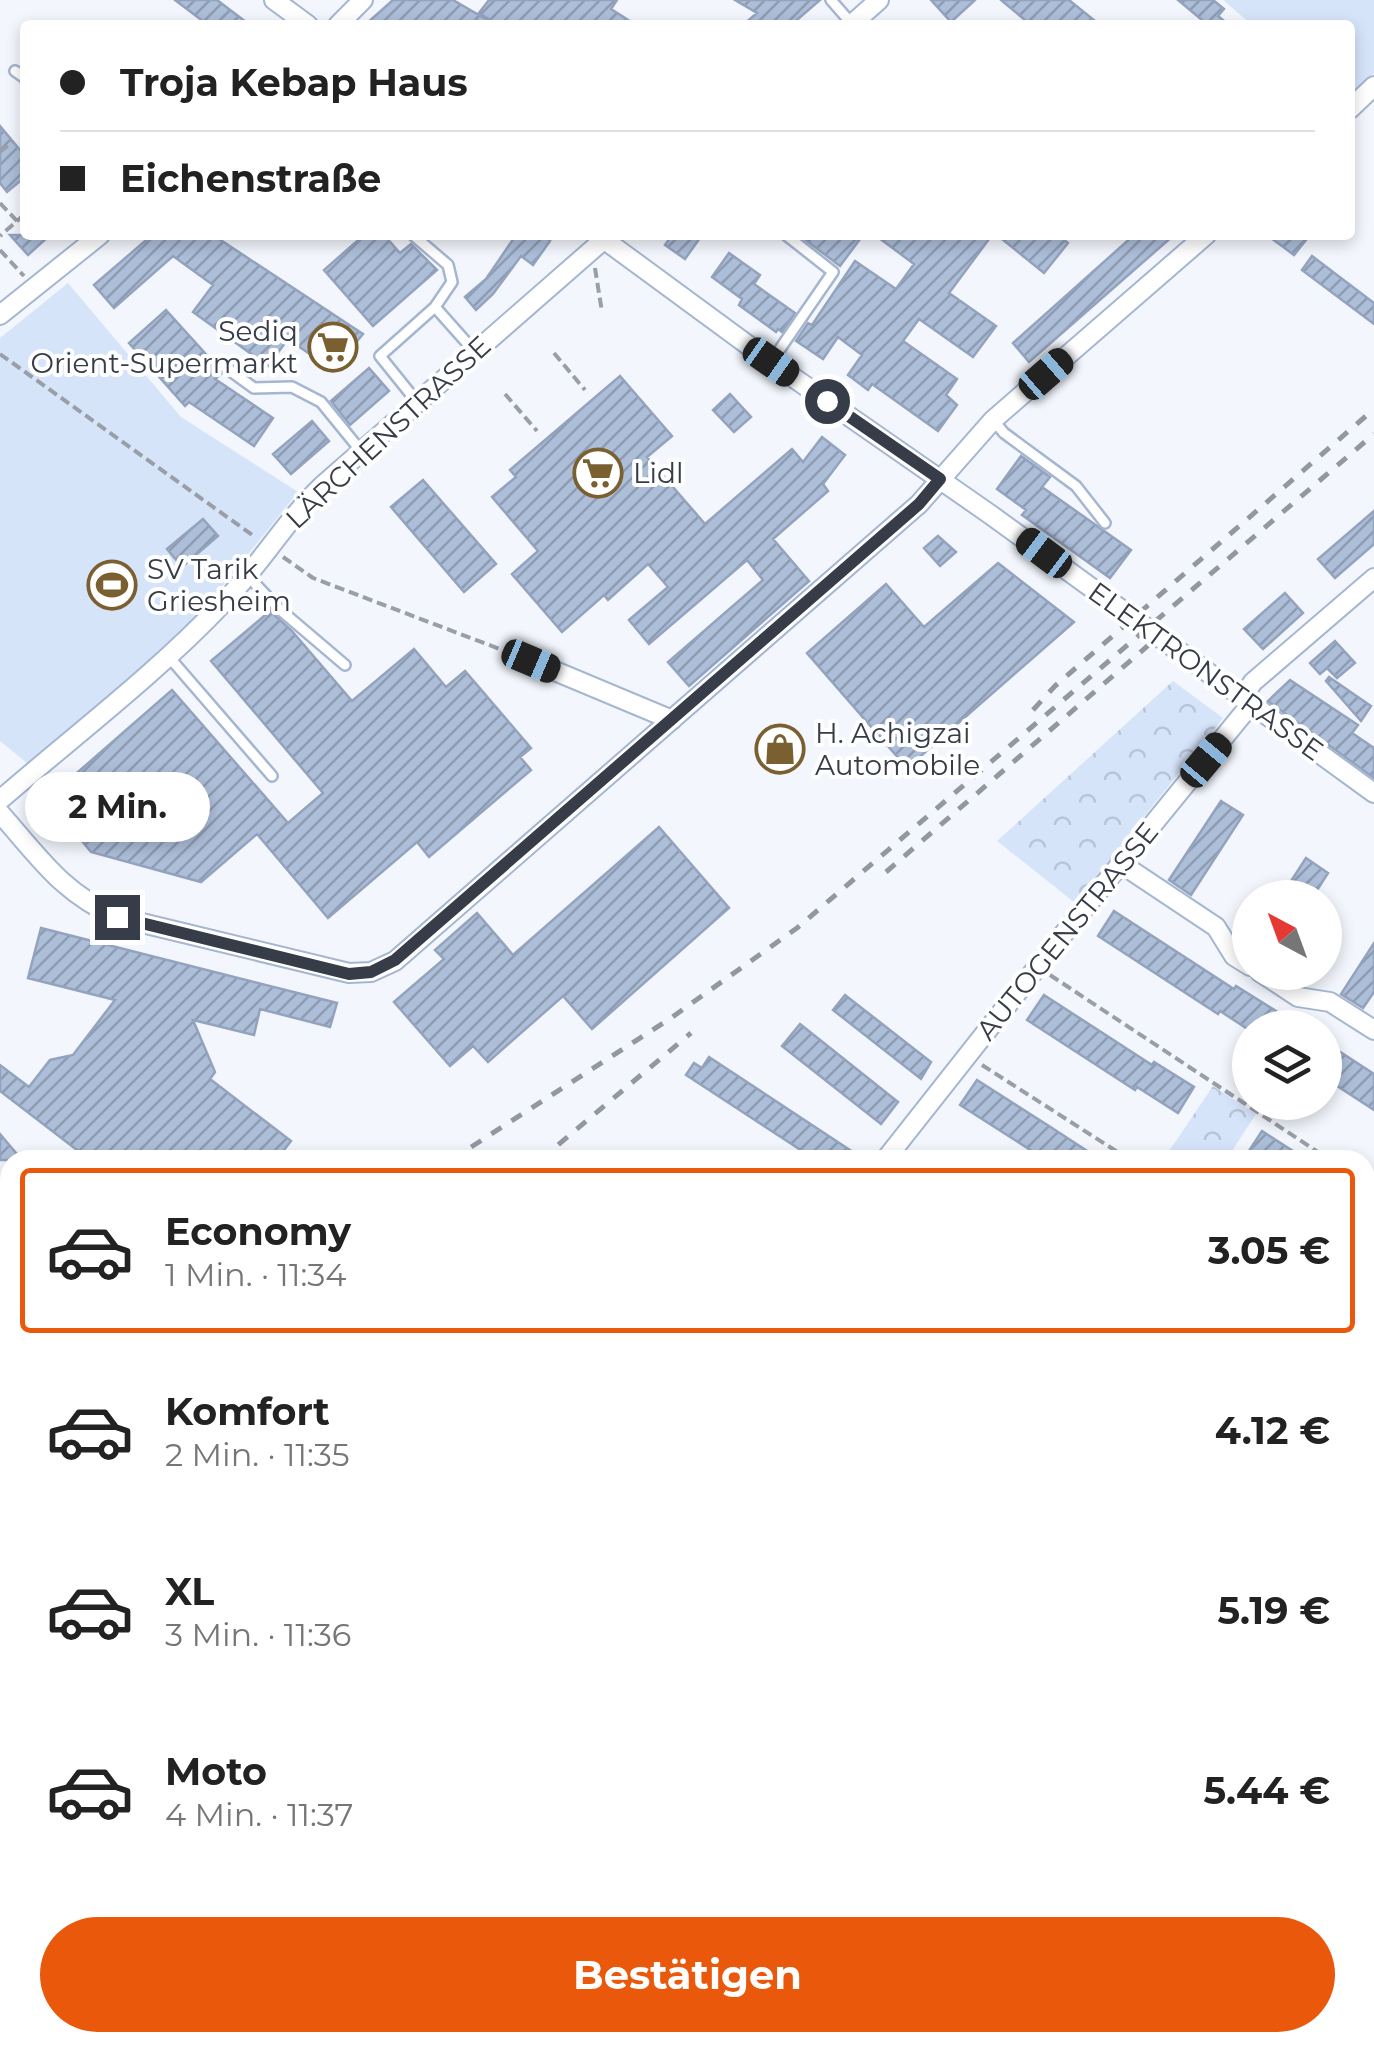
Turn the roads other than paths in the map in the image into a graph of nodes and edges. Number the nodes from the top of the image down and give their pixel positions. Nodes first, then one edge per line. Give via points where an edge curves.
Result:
1 (274, 0) edge
2 (363, 0) edge
3 (832, 0) edge
4 (879, 0) edge
5 (301, 20) edge
6 (343, 20) edge
7 (848, 20) edge
8 (856, 20) edge
9 (15, 70) dead end
10 (20, 74) edge
11 (1374, 86) edge
12 (1355, 104) edge
13 (94, 240) edge
14 (419, 240) edge
15 (601, 240) edge
16 (608, 240) edge
17 (792, 240) edge
18 (1200, 240) edge
19 (435, 307) junction
20 (0, 315) edge
21 (475, 352) junction
22 (771, 362) junction
23 (221, 364) dead end
24 (418, 402) junction
25 (992, 420) junction
26 (361, 451) junction
27 (940, 479) junction
28 (1105, 523) dead end
29 (247, 574) junction
30 (1374, 578) edge
31 (168, 654) junction
32 (531, 661) road end
33 (345, 665) dead end
34 (1246, 701) junction
35 (672, 720) junction
36 (272, 776) dead end
37 (1374, 794) edge
38 (0, 800) edge
39 (0, 813) edge
40 (1120, 863) junction
41 (1232, 953) edge
42 (1287, 990) edge
43 (1374, 1030) edge
44 (893, 1150) edge

1 - 5 street
2 - 6 street
3 - 7 lane
4 - 8 street
9 - 10 lane
11 - 12 street
13 - 20 street
14 - 19 lane via 452,274
15 - 21 street, LÄRCHENSTRASSE
16 - 22 street, ELEKTRONSTRASSE
17 - 22 lane via 832,272
18 - 25 street
19 - 21 lane
19 - 24 lane via 380,356
21 - 24 street, LÄRCHENSTRASSE
22 - 27 street, ELEKTRONSTRASSE
23 - 26 lane via 254,388 292,386 321,402
24 - 26 street, LÄRCHENSTRASSE
25 - 27 street
25 - 28 lane via 1076,486
26 - 29 street, LÄRCHENSTRASSE via 307,500
27 - 34 street, ELEKTRONSTRASSE
27 - 35 street
29 - 31 street, LÄRCHENSTRASSE
29 - 33 lane
30 - 34 street, AUTOGENSTRASSE via 1253,682
31 - 36 lane
31 - 38 street, LÄRCHENSTRASSE
32 - 35 street
34 - 37 street, ELEKTRONSTRASSE
34 - 40 street, AUTOGENSTRASSE
35 - 39 street via 395,960 371,972 349,974 86,904
40 - 41 street via 1216,928
40 - 44 street, AUTOGENSTRASSE
42 - 43 street via 1330,1002

